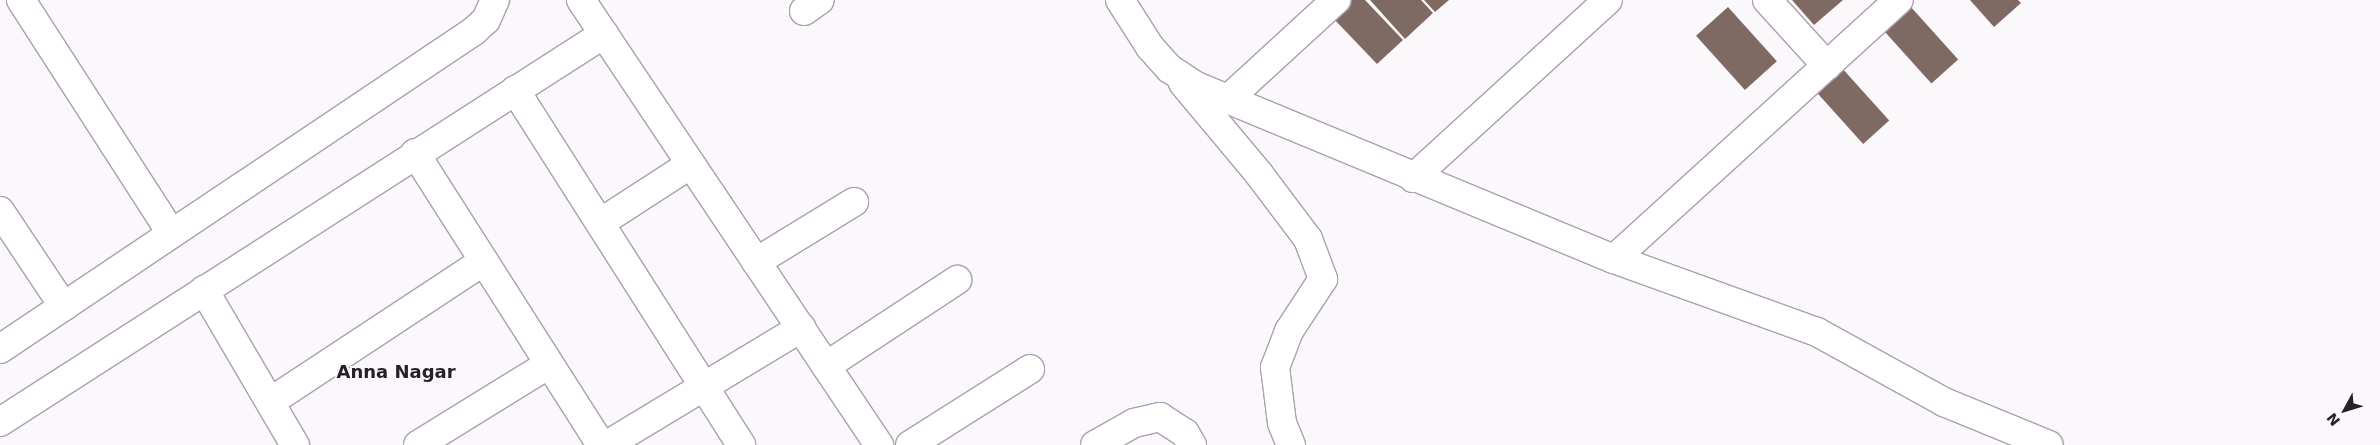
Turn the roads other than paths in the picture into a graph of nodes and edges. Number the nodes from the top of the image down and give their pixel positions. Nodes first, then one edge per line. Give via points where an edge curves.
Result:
1 (21, 0) edge
2 (495, 0) edge
3 (581, 0) edge
4 (1120, 0) edge
5 (1336, 0) edge
6 (1608, 0) edge
7 (1767, 0) edge
8 (1899, 0) edge
9 (604, 34) junction
10 (1827, 66) junction
11 (1170, 69) junction
12 (515, 90) junction
13 (1228, 100) junction
14 (415, 153) junction
15 (691, 164) junction
16 (1413, 178) junction
17 (854, 202) dead end
18 (0, 211) edge
19 (600, 223) junction
20 (172, 234) junction
21 (1614, 259) junction
22 (484, 261) junction
23 (756, 262) junction
24 (957, 280) dead end
25 (204, 290) junction
26 (64, 307) junction
27 (801, 328) junction
28 (0, 349) edge
29 (549, 364) junction
30 (826, 366) junction
31 (1030, 369) dead end
32 (702, 386) junction
33 (270, 402) junction
34 (0, 422) edge
35 (447, 437) edge
36 (295, 445) edge
37 (418, 445) edge
38 (600, 445) edge
39 (607, 445) edge
40 (741, 445) edge
41 (879, 445) edge
42 (910, 445) edge
43 (1095, 445) edge
44 (1192, 445) edge
45 (1291, 445) edge
46 (2049, 445) edge

1 - 20 street
2 - 20 street via 486,20 474,31
3 - 9 street
4 - 11 street via 1150,47
5 - 13 street
6 - 16 street
7 - 10 street
8 - 10 street
9 - 12 street
9 - 15 street
10 - 21 street
11 - 13 street via 1196,86
11 - 45 street via 1259,174 1308,239 1323,278 1289,331 1275,367 1282,423
12 - 14 street
12 - 19 street
13 - 16 street
14 - 22 street
14 - 25 street
15 - 19 street
15 - 23 street
16 - 21 street via 1458,192
17 - 23 street
18 - 26 street
19 - 32 street
20 - 26 street
21 - 46 street via 1817,332 1944,402
22 - 29 street
22 - 33 street
23 - 27 street
24 - 30 street
25 - 33 street
25 - 34 street
26 - 28 street
27 - 30 street
27 - 32 street
29 - 35 street
29 - 38 street
30 - 41 street
31 - 42 street
32 - 39 street
32 - 40 street
33 - 36 street
35 - 37 street
43 - 44 street via 1134,422 1160,417 1185,432

